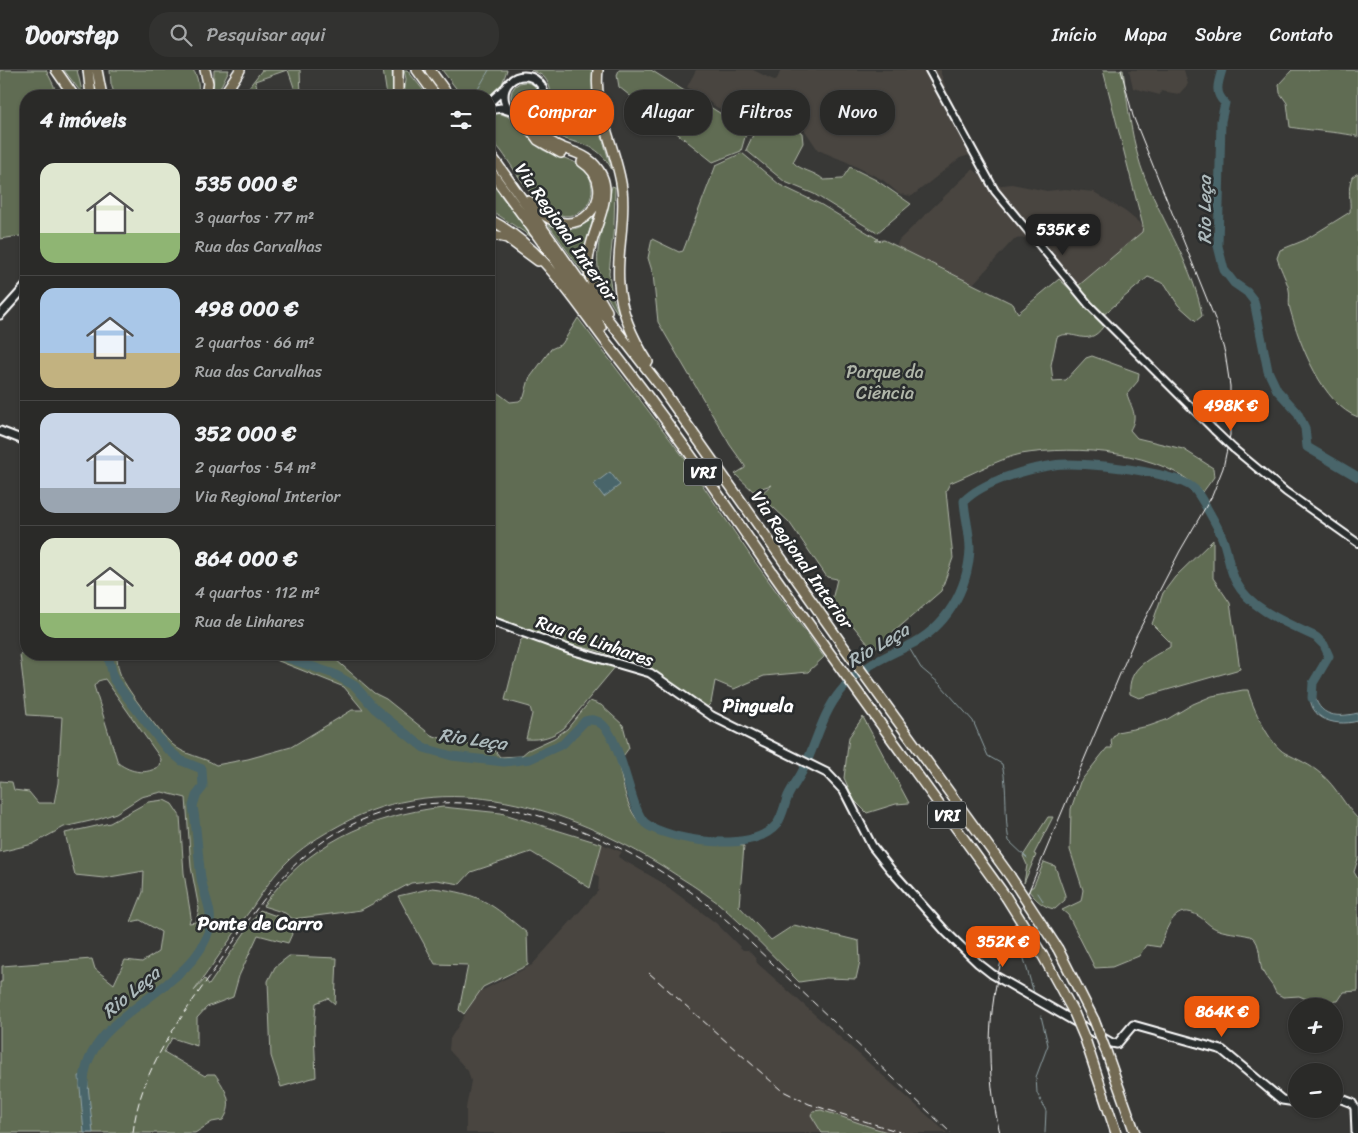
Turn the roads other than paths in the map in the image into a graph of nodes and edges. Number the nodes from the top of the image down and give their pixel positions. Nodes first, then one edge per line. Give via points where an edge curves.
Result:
1 (56, 70) edge
2 (88, 70) edge
3 (92, 70) edge
4 (97, 70) edge
5 (205, 70) edge
6 (240, 70) edge
7 (398, 70) edge
8 (417, 70) edge
9 (430, 70) edge
10 (513, 70) edge
11 (598, 70) edge
12 (929, 70) edge
13 (524, 73) edge
14 (508, 84) junction
15 (70, 90) edge
16 (90, 90) edge
17 (95, 90) edge
18 (101, 90) edge
19 (207, 90) edge
20 (228, 90) edge
21 (398, 90) edge
22 (432, 90) edge
23 (445, 90) edge
24 (543, 90) edge
25 (495, 98) edge
26 (510, 105) edge
27 (495, 109) edge
28 (510, 111) edge
29 (534, 135) edge
30 (544, 135) edge
31 (495, 161) edge
32 (500, 168) junction
33 (495, 177) edge
34 (495, 222) edge
35 (495, 234) edge
36 (552, 271) junction
37 (20, 293) edge
38 (0, 315) edge
39 (619, 334) junction
40 (607, 343) junction
41 (660, 386) junction
42 (0, 432) edge
43 (20, 439) edge
44 (1358, 543) edge
45 (495, 622) edge
46 (1343, 1100) edge
47 (1288, 1101) edge
48 (1116, 1133) edge
49 (1135, 1133) edge
50 (1356, 1133) edge

1 - 15 highway
2 - 16 highway
3 - 17 highway
4 - 18 highway
5 - 19 highway
6 - 20 highway
7 - 21 highway
8 - 22 highway
9 - 23 highway
10 - 14 main road
11 - 41 highway via 600,110 622,189 619,284 622,304 633,338
12 - 44 street, bridge via 995,191 1089,305 1234,449 1286,492
13 - 14 main road
13 - 24 main road via 538,80
14 - 25 main road
14 - 26 main road via 504,97
27 - 28 main road
29 - 32 highway via 555,151 578,159 592,170 598,184 597,201 589,215 583,220 558,223 535,209
30 - 39 highway via 557,145 589,158 602,176 605,192 591,241 588,267 596,292
31 - 32 highway, Via Regional Interior / VRI
32 - 39 highway, Via Regional Interior / VRI
33 - 40 highway via 595,315
34 - 36 highway, Via Regional Interior / VRI via 530,246
35 - 36 highway via 514,242
36 - 40 highway, Via Regional Interior / VRI
37 - 38 main road
39 - 41 highway, Via Regional Interior / VRI
40 - 48 highway, Via Regional Interior / VRI, bridge via 667,420 1006,896 1074,1013
41 - 49 highway, Via Regional Interior / VRI, bridge via 1058,948 1094,1020
42 - 43 main road
45 - 47 main road, Rua de Linhares via 571,650 650,673 712,716 826,772 844,791 872,846 891,870 946,932 992,974 1112,1043 1117,1044 1133,1025 1222,1050 1282,1100
46 - 50 main road via 1354,1106

